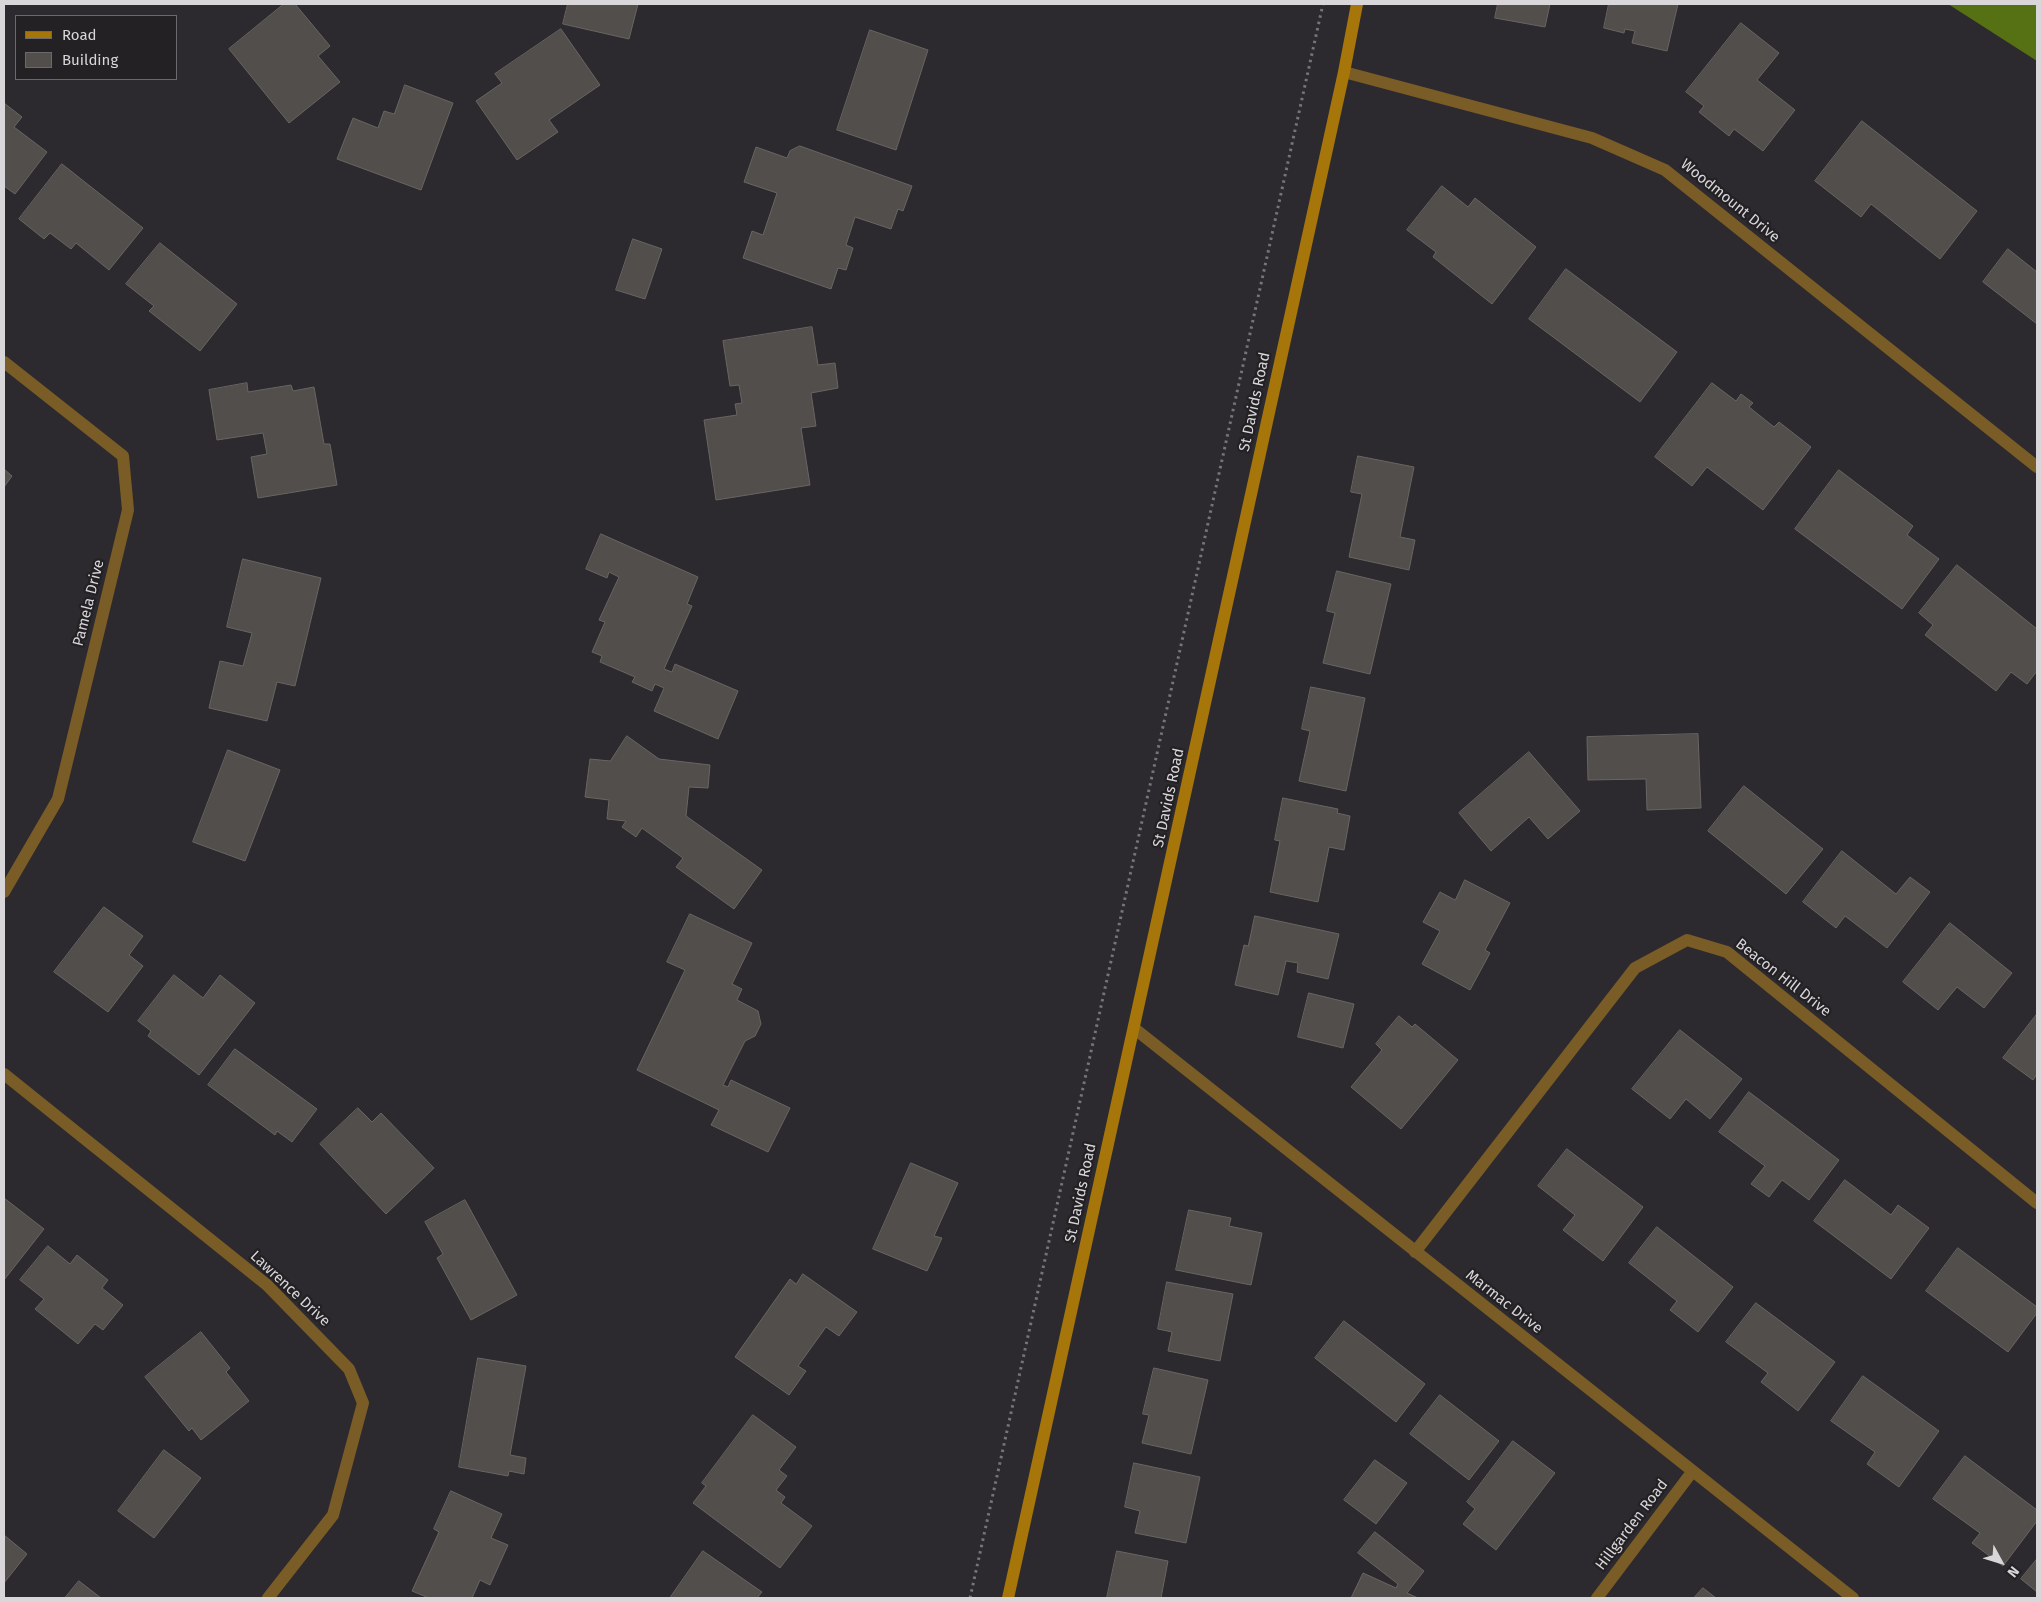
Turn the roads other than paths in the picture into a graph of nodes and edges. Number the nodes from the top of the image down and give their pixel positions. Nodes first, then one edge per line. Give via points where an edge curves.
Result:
1 (1357, 4) edge
2 (1344, 72) junction
3 (4, 362) edge
4 (2037, 467) edge
5 (4, 892) edge
6 (1135, 1029) junction
7 (4, 1074) edge
8 (2037, 1203) edge
9 (1415, 1252) junction
10 (1692, 1472) junction
11 (268, 1598) edge
12 (1008, 1598) edge
13 (1597, 1598) edge
14 (1853, 1598) edge

1 - 2 main road, St Davids Road
2 - 4 street, Woodmount Drive via 1592,138 1666,170
2 - 6 main road, St Davids Road
3 - 5 street, Pamela Drive via 123,456 128,510 58,798
6 - 9 street, Marmac Drive
6 - 12 main road, St Davids Road
7 - 11 street, Lawrence Drive via 267,1286 349,1369 363,1403 333,1515
8 - 9 street, Beacon Hill Drive via 1727,952 1687,940 1635,968
9 - 10 street, Marmac Drive
10 - 13 street, Hillgarden Road
10 - 14 street, Marmac Drive

